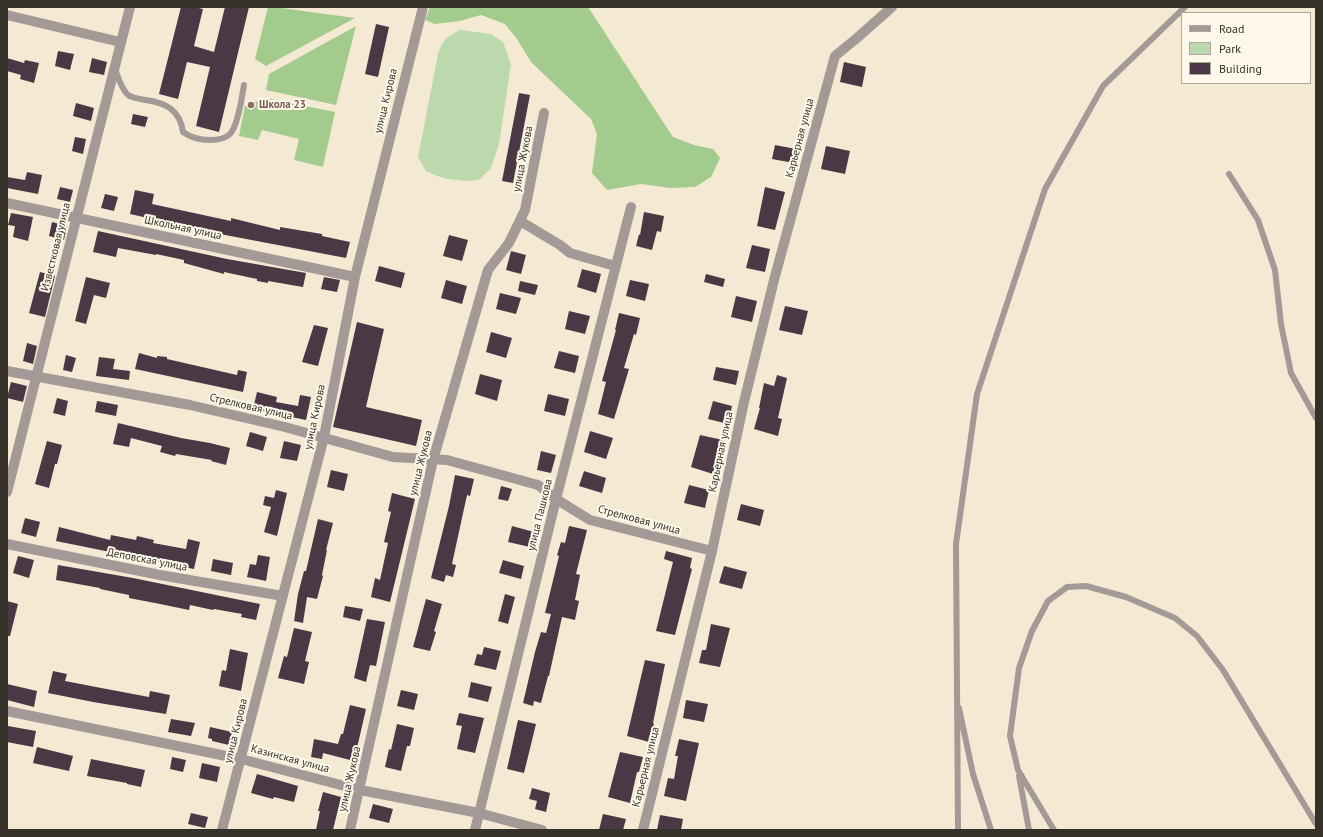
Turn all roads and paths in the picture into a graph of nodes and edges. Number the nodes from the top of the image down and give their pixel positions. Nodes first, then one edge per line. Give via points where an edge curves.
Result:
1 (130, 7) edge
2 (423, 7) edge
3 (892, 7) edge
4 (1185, 7) edge
5 (7, 15) edge
6 (120, 42) junction
7 (114, 68) junction
8 (244, 85) dead end
9 (544, 113) dead end
10 (1229, 174) dead end
11 (7, 203) edge
12 (631, 207) dead end
13 (76, 217) junction
14 (520, 221) junction
15 (615, 266) junction
16 (355, 277) junction
17 (7, 371) edge
18 (36, 377) junction
19 (1316, 418) edge
20 (324, 437) junction
21 (433, 460) junction
22 (7, 492) edge
23 (556, 499) junction
24 (7, 544) edge
25 (712, 551) junction
26 (283, 596) junction
27 (956, 694) junction
28 (7, 711) edge
29 (241, 759) junction
30 (1018, 770) junction
31 (360, 790) junction
32 (479, 813) junction
33 (1316, 824) edge
34 (222, 830) edge
35 (350, 830) edge
36 (475, 830) edge
37 (542, 830) edge
38 (643, 830) edge
39 (958, 830) edge
40 (991, 830) edge
41 (1029, 830) edge
42 (1054, 830) edge

1 - 6 street, Известковая улица
2 - 16 street, улица Кирова
3 - 25 street, Карьерная улица via 835,56 772,287
4 - 27 lane via 1103,86 1042,196 977,394 956,544
5 - 6 street
6 - 7 street, Известковая улица
7 - 8 lane via 128,96 173,110 180,120 183,132 208,140 219,140 230,134 236,122
7 - 13 street, Известковая улица
9 - 14 street, улица Жукова via 525,210
10 - 19 lane via 1258,220 1275,270 1281,324 1292,373
11 - 13 street, Школьная улица
12 - 15 street, улица Пашкова
13 - 16 street, Школьная улица
13 - 18 street, Известковая улица
14 - 15 street via 570,253
14 - 21 street, улица Жукова via 509,243 488,270
15 - 23 street, улица Пашкова
16 - 20 street, улица Кирова
17 - 18 street, Стрелковая улица
18 - 20 street, Стрелковая улица via 190,405
18 - 22 street, Известковая улица
20 - 21 street, Стрелковая улица via 393,457
20 - 26 street, улица Кирова
21 - 23 street, Стрелковая улица via 447,460 538,485
21 - 31 street, улица Жукова
23 - 25 street, Стрелковая улица via 590,520
23 - 32 street, улица Пашкова
24 - 26 street, Деповская улица via 160,575
25 - 38 street, Карьерная улица
26 - 29 street, улица Кирова
27 - 39 lane
27 - 40 lane via 973,774
28 - 29 street, Казинская улица
29 - 31 street, Казинская улица
29 - 34 street, улица Кирова
30 - 33 lane via 1010,736 1019,668 1032,631 1048,601 1067,587 1086,586 1126,597 1175,618 1197,636 1223,670
30 - 41 lane
30 - 42 lane
31 - 32 street, Казинская улица
31 - 35 street, улица Жукова
32 - 36 street, улица Пашкова
32 - 37 street, Казинская улица

